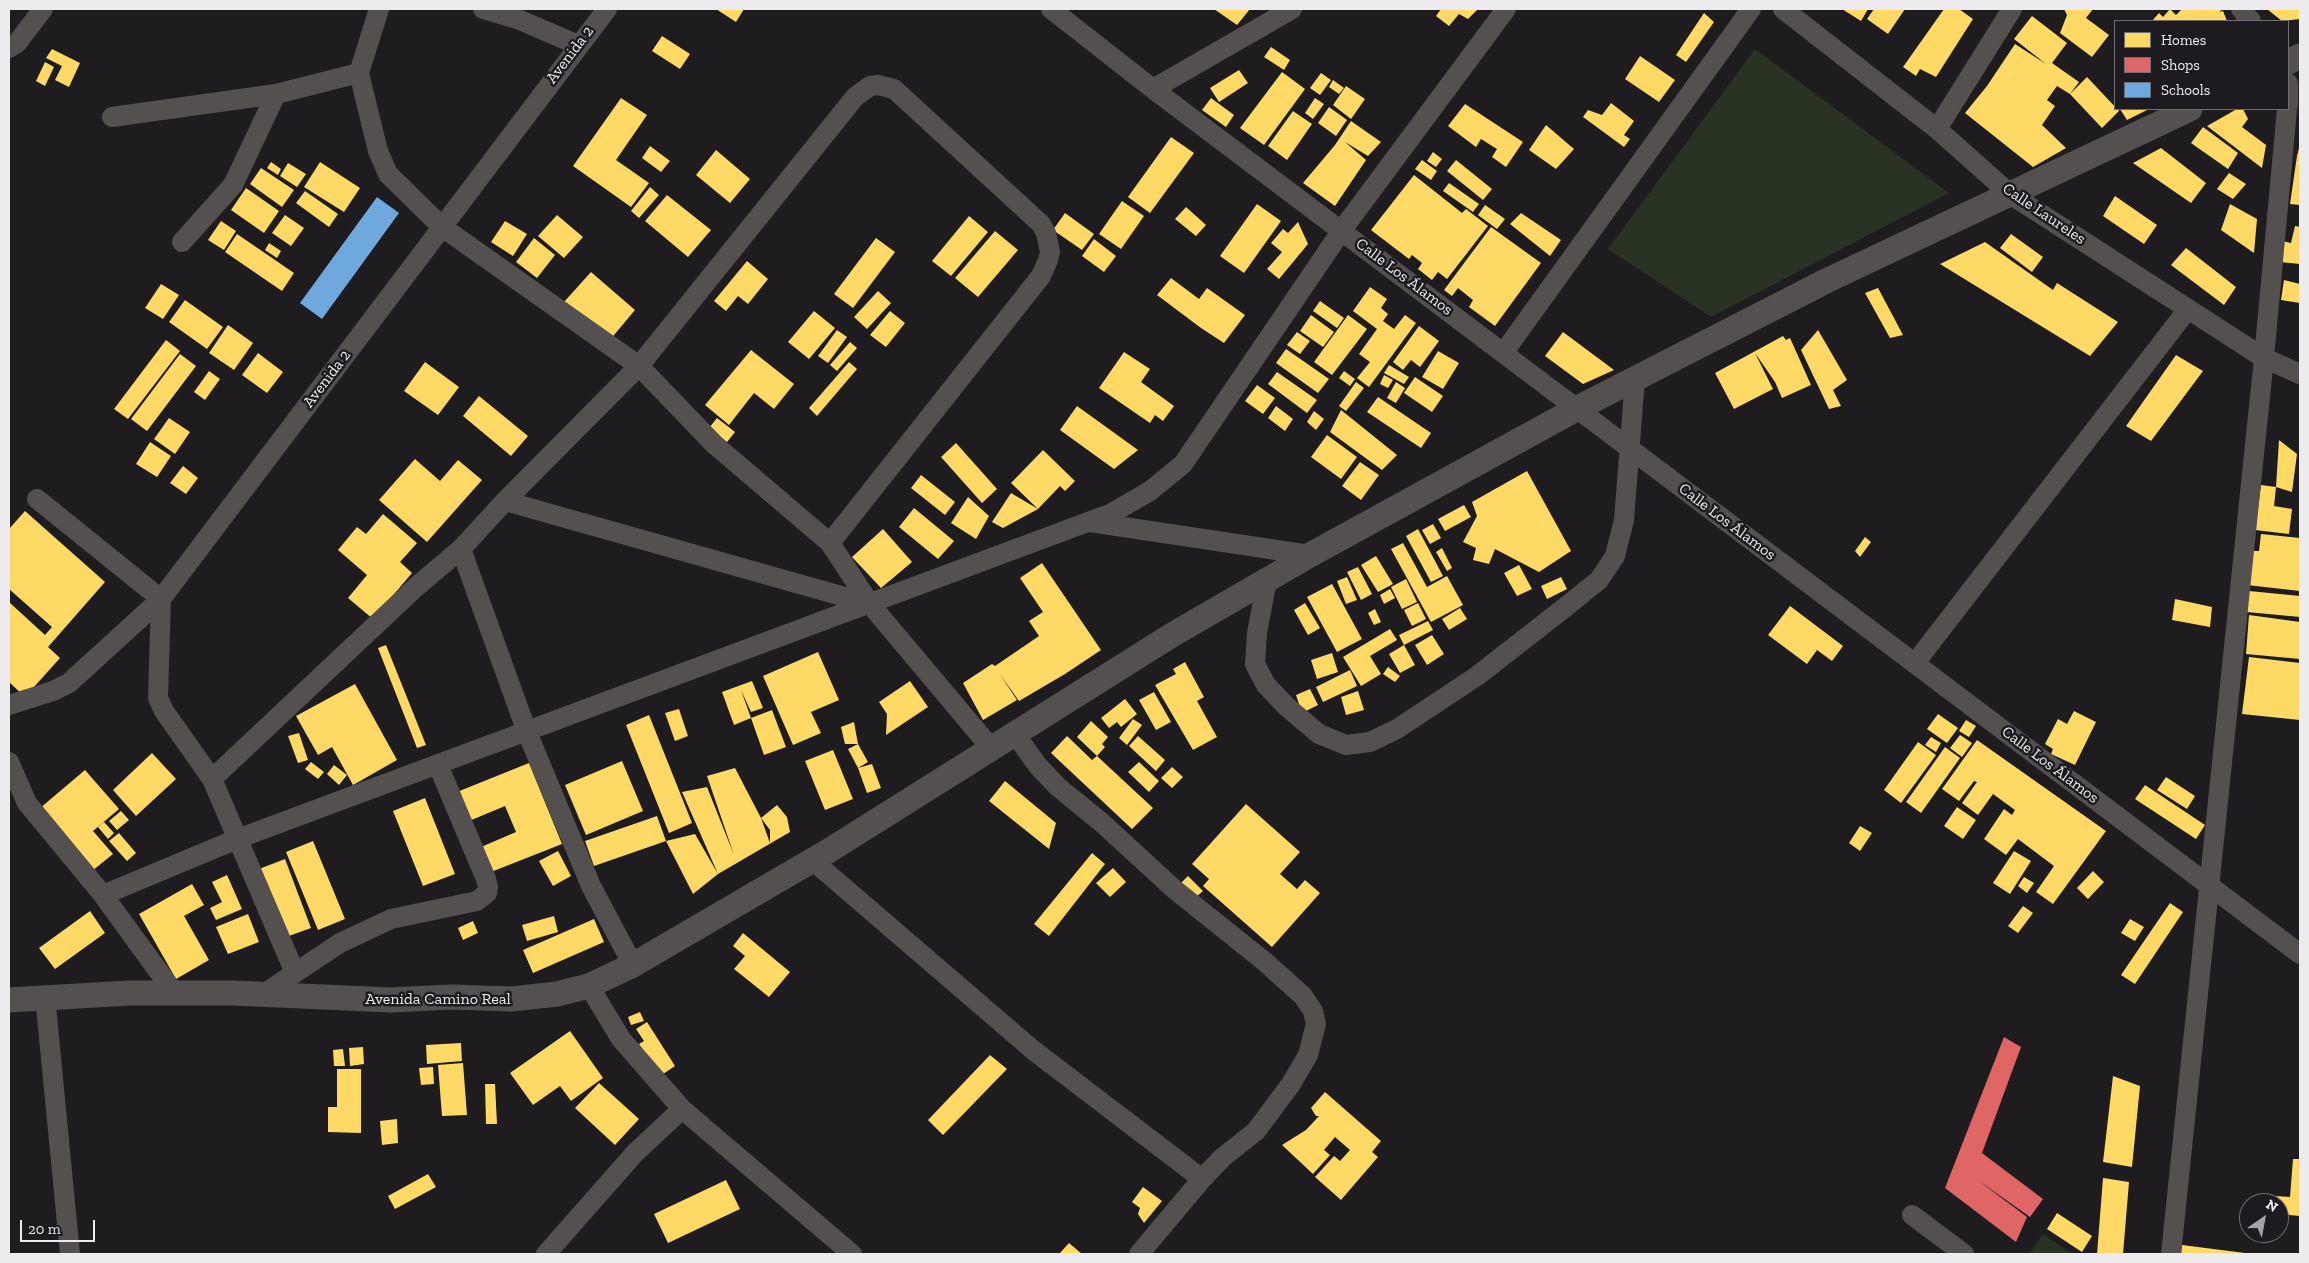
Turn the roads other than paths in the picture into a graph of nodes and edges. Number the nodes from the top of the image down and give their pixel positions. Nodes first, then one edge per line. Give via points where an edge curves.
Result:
1 (43, 9) edge
2 (379, 9) edge
3 (483, 9) edge
4 (607, 9) edge
5 (1051, 9) edge
6 (1292, 9) edge
7 (1506, 9) edge
8 (1751, 9) edge
9 (1783, 9) edge
10 (2012, 9) edge
11 (2241, 9) edge
12 (2250, 20) edge
13 (578, 45) junction
14 (9, 48) edge
15 (359, 73) junction
16 (1153, 89) junction
17 (276, 94) junction
18 (2188, 110) edge
19 (2287, 110) edge
20 (112, 117) dead end
21 (1937, 129) junction
22 (2010, 194) junction
23 (442, 227) junction
24 (1342, 230) junction
25 (182, 242) dead end
26 (2188, 309) junction
27 (1504, 352) junction
28 (2264, 358) junction
29 (639, 366) junction
30 (2300, 374) edge
31 (1635, 378) junction
32 (1578, 408) junction
33 (1629, 448) junction
34 (37, 499) dead end
35 (505, 500) junction
36 (1088, 522) junction
37 (830, 542) junction
38 (461, 549) junction
39 (1310, 554) junction
40 (1267, 580) junction
41 (161, 599) junction
42 (870, 604) junction
43 (1915, 664) junction
44 (9, 705) edge
45 (527, 732) junction
46 (1015, 734) junction
47 (991, 748) junction
48 (9, 762) edge
49 (438, 765) junction
50 (212, 779) junction
51 (236, 839) junction
52 (821, 855) junction
53 (2210, 886) junction
54 (103, 895) junction
55 (2300, 954) edge
56 (633, 965) junction
57 (295, 973) junction
58 (589, 986) junction
59 (175, 994) junction
60 (262, 995) junction
61 (45, 996) junction
62 (9, 1000) edge
63 (682, 1109) junction
64 (1202, 1179) junction
65 (1912, 1215) dead end
66 (70, 1254) edge
67 (546, 1254) edge
68 (852, 1254) edge
69 (1139, 1254) edge
70 (1964, 1254) edge
71 (2171, 1254) edge

1 - 14 street via 17,43
2 - 15 street
3 - 13 street via 520,20
4 - 13 street, Avenida 2
5 - 16 street, Calle Los Álamos
6 - 16 street
7 - 24 street
8 - 27 street
9 - 21 street, Calle Laureles
10 - 21 street
11 - 12 street
13 - 23 street, Avenida 2
15 - 17 street
15 - 23 street via 378,151 388,174
16 - 24 street, Calle Los Álamos
17 - 20 street
17 - 25 street via 233,185
18 - 22 street, Avenida Camino Real
19 - 28 street
21 - 22 street, Calle Laureles
22 - 26 street, Calle Laureles
22 - 31 street, Avenida Camino Real via 1828,280
23 - 29 street
23 - 41 street, Avenida 2
24 - 27 street, Calle Los Álamos
24 - 36 street via 1183,464 1150,491 1112,513
26 - 28 street, Calle Laureles
26 - 43 street
27 - 32 street, Calle Los Álamos
28 - 30 street, Calle Laureles
28 - 53 street
29 - 35 street
29 - 37 street via 716,445
29 - 37 street via 855,97 870,86 894,89 1041,224 1049,242 1048,260 1041,276
31 - 32 street, Avenida Camino Real
31 - 33 street
32 - 33 street, Calle Los Álamos
32 - 39 street, Avenida Camino Real
33 - 40 street via 1624,520 1615,556 1599,580 1477,676 1397,729 1370,742 1346,746 1320,734 1266,685 1255,664
33 - 43 street, Calle Los Álamos
34 - 41 street
35 - 38 street
35 - 42 street
36 - 39 street
36 - 42 street
37 - 42 street
38 - 45 street
38 - 50 street via 416,587
39 - 40 street, Avenida Camino Real
40 - 46 street, Avenida Camino Real
41 - 44 street, Avenida 2 via 69,683
41 - 50 street via 158,698
42 - 45 street
42 - 47 street
43 - 53 street, Calle Los Álamos
45 - 49 street
45 - 56 street via 591,886
46 - 47 street, Avenida Camino Real
46 - 64 street via 1038,766 1058,786 1174,890 1264,961 1303,996 1313,1011 1316,1024 1313,1040 1291,1084 1256,1131
47 - 52 street, Avenida Camino Real
48 - 54 street via 27,802
49 - 51 street
49 - 57 street via 486,879 487,893 477,901 391,919 340,943
50 - 51 street
51 - 54 street
51 - 57 street
52 - 56 street, Avenida Camino Real
52 - 64 street via 1033,1050
53 - 55 street, Calle Los Álamos
53 - 71 street
54 - 59 street
56 - 58 street, Avenida Camino Real
57 - 60 street
58 - 60 street, Avenida Camino Real via 512,1000
58 - 63 street via 621,1039
59 - 60 street, Avenida Camino Real
59 - 61 street, Avenida Camino Real
61 - 62 street, Avenida Camino Real
61 - 66 street
63 - 67 street via 635,1153
63 - 68 street
64 - 69 street
65 - 70 street

